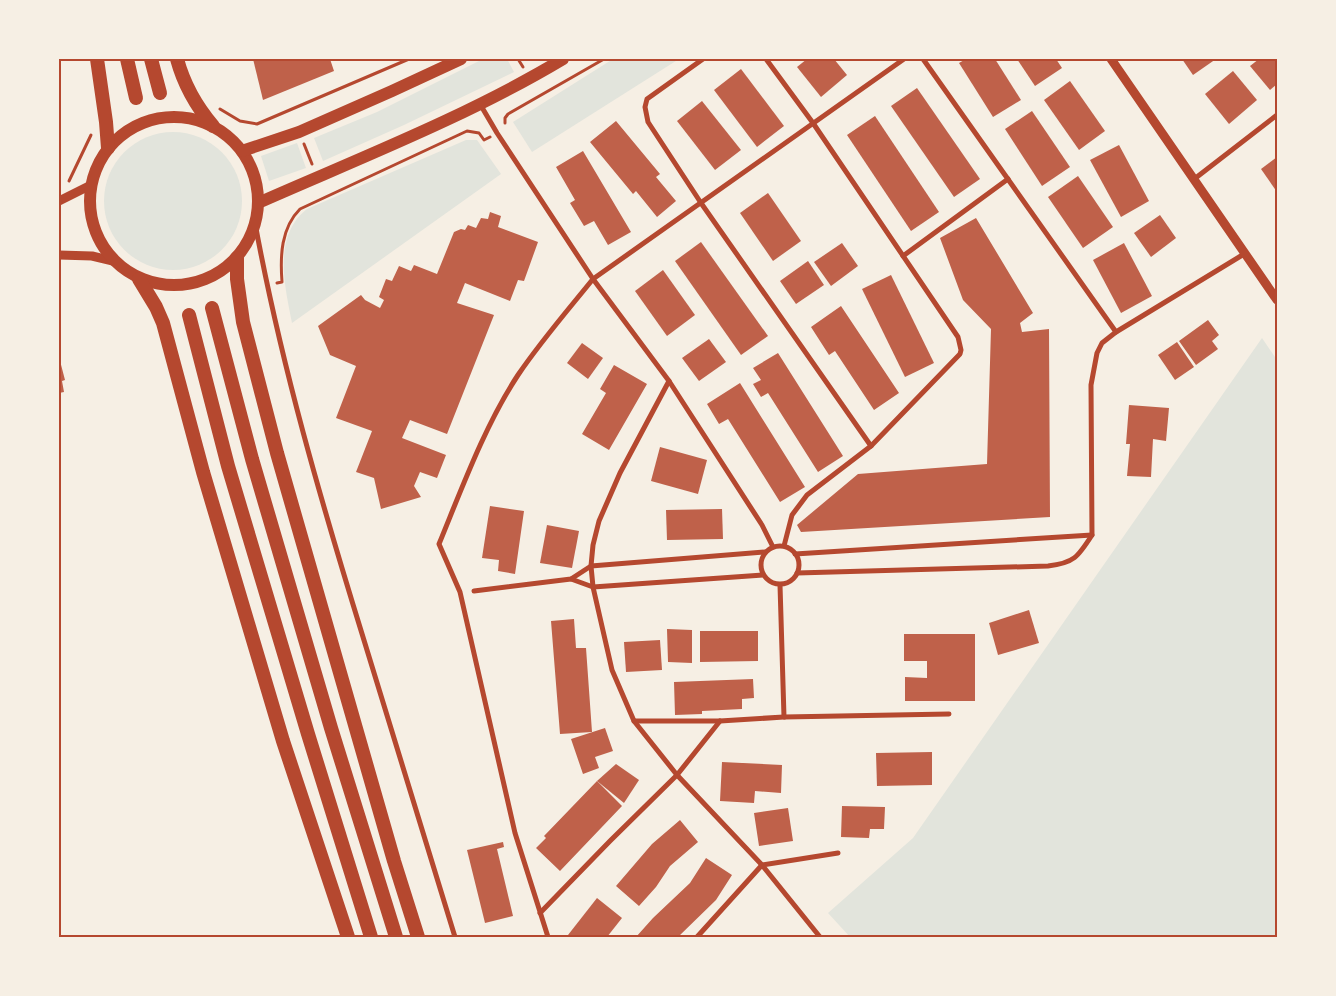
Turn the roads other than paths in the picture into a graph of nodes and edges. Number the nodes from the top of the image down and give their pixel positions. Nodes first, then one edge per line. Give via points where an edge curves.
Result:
1 (97, 59) edge
2 (126, 59) edge
3 (151, 59) edge
4 (177, 59) edge
5 (461, 59) edge
6 (563, 59) edge
7 (703, 59) edge
8 (766, 59) edge
9 (904, 59) edge
10 (923, 59) edge
11 (1111, 59) edge
12 (160, 93) dead end
13 (136, 98) dead end
14 (480, 104) junction
15 (1277, 115) edge
16 (813, 123) junction
17 (213, 126) junction
18 (108, 148) junction
19 (242, 151) junction
20 (1008, 179) junction
21 (1193, 180) junction
22 (91, 185) junction
23 (59, 201) edge
24 (258, 203) junction
25 (701, 203) junction
26 (255, 224) junction
27 (1244, 254) junction
28 (59, 255) edge
29 (903, 256) junction
30 (237, 258) junction
31 (113, 261) junction
32 (139, 278) junction
33 (593, 279) junction
34 (1277, 300) edge
35 (212, 308) dead end
36 (189, 315) dead end
37 (1116, 332) junction
38 (669, 381) junction
39 (871, 446) junction
40 (1092, 535) junction
41 (784, 546) junction
42 (773, 547) junction
43 (765, 552) junction
44 (795, 554) junction
45 (591, 566) junction
46 (797, 573) junction
47 (763, 576) junction
48 (570, 578) junction
49 (780, 585) junction
50 (593, 587) junction
51 (474, 591) dead end
52 (949, 714) dead end
53 (784, 717) junction
54 (720, 721) junction
55 (634, 722) junction
56 (677, 775) junction
57 (838, 853) dead end
58 (762, 865) junction
59 (540, 913) junction
60 (348, 937) edge
61 (371, 937) edge
62 (396, 937) edge
63 (418, 937) edge
64 (455, 937) edge
65 (548, 937) edge
66 (697, 937) edge
67 (820, 937) edge

1 - 18 highway
2 - 13 highway
3 - 12 highway
4 - 17 highway via 188,89
5 - 19 main road via 299,132
6 - 14 main road
7 - 25 street via 647,99 645,107 648,122
8 - 16 street
9 - 16 street
10 - 20 street
11 - 21 street
14 - 24 main road
14 - 33 street
15 - 21 street
16 - 25 street
16 - 29 street
17 - 18 main road via 176,116 157,118 122,134
17 - 19 main road
18 - 22 main road
19 - 24 main road via 257,184
20 - 29 street
20 - 37 street
21 - 27 street
22 - 23 street
22 - 31 main road via 91,218 103,248
24 - 26 main road
25 - 33 street
25 - 39 street
26 - 30 main road
26 - 64 street via 286,369 337,550
27 - 34 street
27 - 37 street
28 - 31 street via 84,255
29 - 39 street via 958,337 961,350
30 - 32 main road via 216,274 191,284 156,284
30 - 63 highway via 243,322 277,452
31 - 32 main road
32 - 60 highway via 163,322 203,472 283,741
33 - 38 street
33 - 59 street via 518,376 480,447 440,544 460,592 515,833
35 - 62 highway via 255,469
36 - 61 highway via 228,466
37 - 40 street via 1102,343 1097,352 1091,385
38 - 42 street
38 - 45 street via 602,514
39 - 41 street via 807,496 792,515
40 - 44 street
40 - 46 street via 1082,552 1064,564
41 - 42 street
41 - 44 street
42 - 43 street
43 - 45 street
43 - 47 street via 760,564
44 - 46 street via 799,567
45 - 48 street
45 - 50 street
46 - 49 street via 793,579
47 - 49 street
47 - 50 street
48 - 50 street
48 - 51 street
49 - 53 street
50 - 55 street via 612,670
52 - 53 street
53 - 54 street
54 - 55 street
54 - 56 street
55 - 56 street
56 - 58 street
56 - 59 street
57 - 58 street
58 - 66 street
58 - 67 street
59 - 65 street

